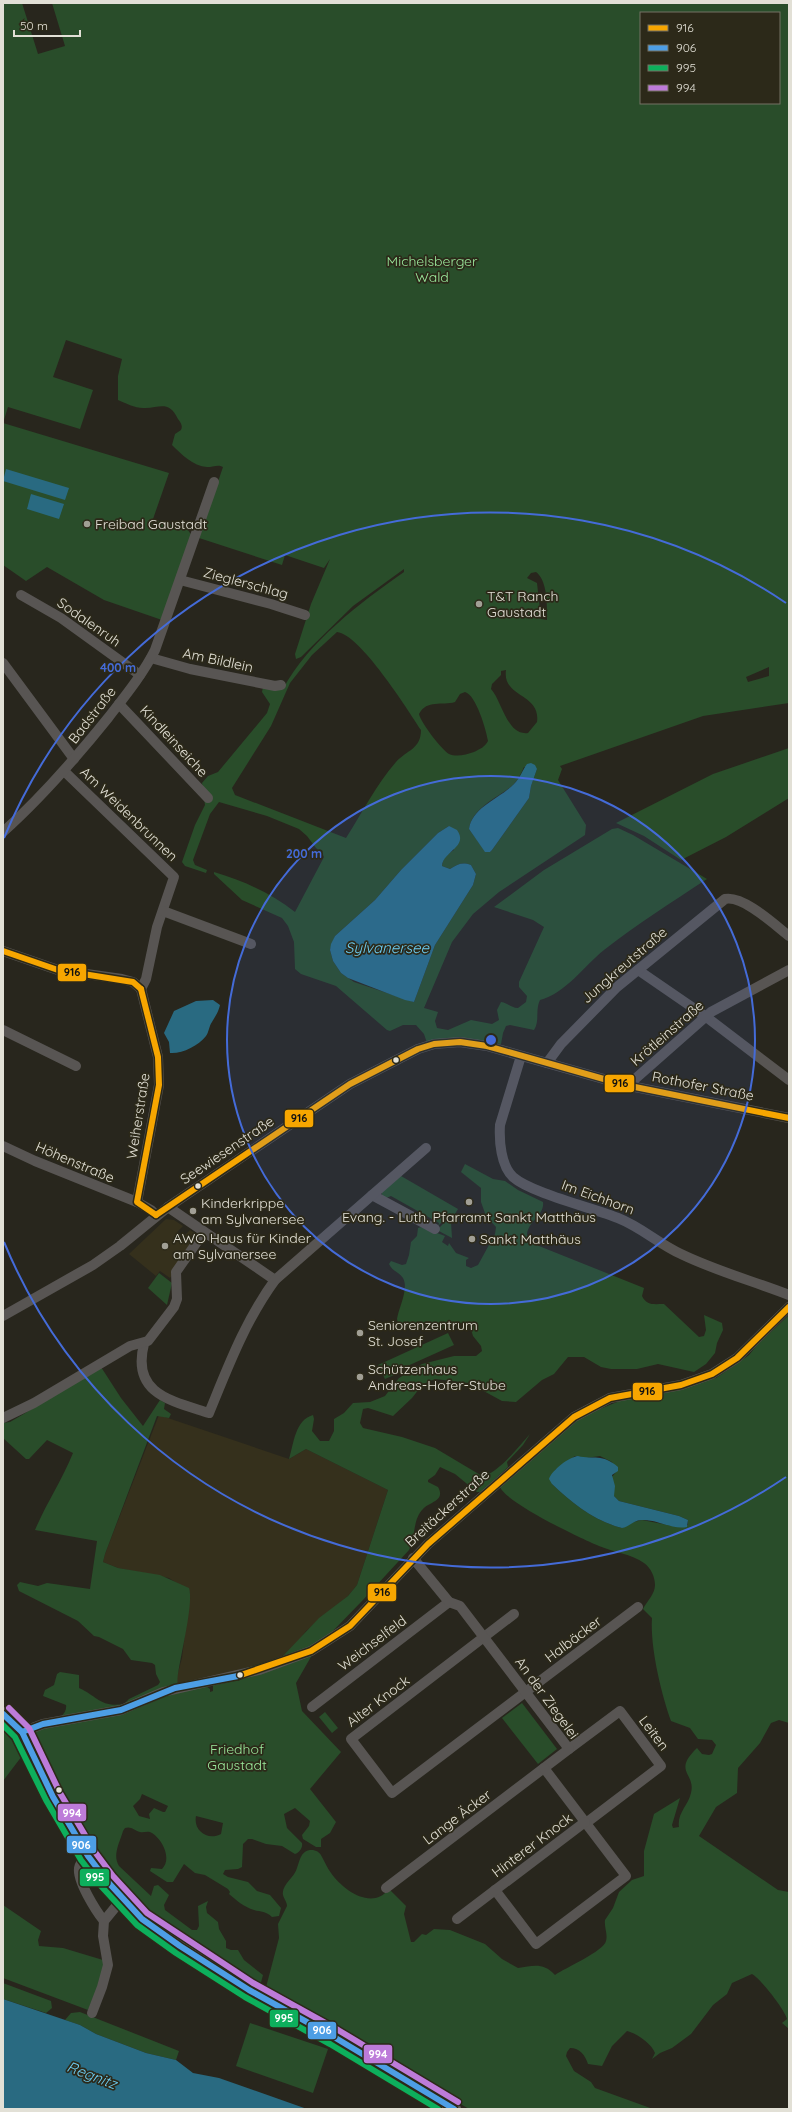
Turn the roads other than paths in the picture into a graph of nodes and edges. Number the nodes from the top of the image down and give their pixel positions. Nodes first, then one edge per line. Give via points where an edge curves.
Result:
1 (214, 482) dead end
2 (180, 580) junction
3 (21, 595) dead end
4 (305, 615) dead end
5 (151, 658) junction
6 (3, 663) edge
7 (140, 675) junction
8 (281, 685) dead end
9 (119, 704) junction
10 (74, 759) junction
11 (64, 772) junction
12 (208, 798) dead end
13 (3, 832) edge
14 (163, 912) junction
15 (789, 936) edge
16 (251, 944) dead end
17 (3, 951) edge
18 (638, 970) junction
19 (789, 970) edge
20 (141, 989) junction
21 (705, 1016) junction
22 (3, 1030) edge
23 (474, 1043) joint
24 (521, 1056) junction
25 (547, 1063) junction
26 (76, 1066) dead end
27 (789, 1080) edge
28 (630, 1086) junction
29 (789, 1118) edge
30 (3, 1146) edge
31 (426, 1148) dead end
32 (372, 1195) junction
33 (137, 1202) junction
34 (168, 1207) junction
35 (156, 1215) junction
36 (435, 1229) dead end
37 (204, 1232) junction
38 (275, 1280) junction
39 (789, 1295) edge
40 (789, 1307) edge
41 (3, 1316) edge
42 (144, 1344) junction
43 (3, 1418) edge
44 (413, 1558) junction
45 (449, 1602) junction
46 (638, 1607) dead end
47 (514, 1614) dead end
48 (484, 1638) junction
49 (526, 1692) junction
50 (312, 1707) dead end
51 (3, 1714) edge
52 (22, 1732) junction
53 (569, 1749) junction
54 (544, 1768) junction
55 (585, 1823) junction
56 (88, 1856) junction
57 (386, 1888) dead end
58 (495, 1890) junction
59 (122, 1899) junction
60 (457, 1919) dead end
61 (104, 1921) junction
62 (92, 2013) dead end
63 (454, 2109) edge

1 - 2 street, Badstraße
2 - 4 street, Zieglerschlag
2 - 5 street, Badstraße
3 - 7 street, Sodalenruh via 61,618
5 - 7 street, Badstraße
5 - 8 street, Am Bildlein via 221,676
6 - 10 street
7 - 9 street, Badstraße
9 - 10 street, Badstraße
9 - 12 street, Kindleinseiche
10 - 11 street, Badstraße
11 - 13 street, Badstraße
11 - 14 street, Am Weidenbrunnen via 174,877
14 - 16 street
14 - 20 street via 152,943 146,979
15 - 18 street, Jungkreutstraße via 745,904 730,898 725,899
17 - 20 street via 58,970 133,982
18 - 21 street
18 - 25 street, Jungkreutstraße via 596,1006
19 - 21 street, Krötleinstraße
20 - 33 street, Weiherstraße via 160,1070
21 - 27 street
21 - 28 street, Krötleinstraße
22 - 26 street
23 - 24 street, Rothofer Straße
23 - 34 street, Seewiesenstraße via 449,1042 425,1046 365,1076
24 - 25 street, Rothofer Straße
24 - 39 street, Im Eichhorn via 500,1125 504,1162 513,1177 549,1194 628,1222 682,1255
25 - 28 street, Rothofer Straße
28 - 29 street, Rothofer Straße
30 - 33 street, Höhenstraße
31 - 32 street
32 - 36 street
32 - 38 street
33 - 35 street
34 - 35 street, Seewiesenstraße
34 - 37 street
35 - 41 street, Seewiesenstraße via 94,1265
37 - 38 street
37 - 42 street via 176,1272 176,1304
38 - 42 street via 243,1331 209,1413 158,1395 146,1379 142,1359
40 - 44 street, Breitäckerstraße via 737,1358 712,1374 680,1386 610,1398 574,1418
42 - 43 street via 130,1346
44 - 45 street, An der Ziegelei
44 - 52 street, Breitäckerstraße via 350,1626 311,1651 259,1670 169,1690 121,1710 43,1724
45 - 48 street, An der Ziegelei via 460,1606
45 - 50 street, Weichselfeld
46 - 49 street, Halbäcker
47 - 48 street, Alter Knock
48 - 49 street, An der Ziegelei
48 - 49 street, Alter Knock via 351,1739 392,1793
49 - 53 street, An der Ziegelei
51 - 52 street
52 - 56 street via 56,1804
53 - 54 street, An der Ziegelei
53 - 55 street, Leiten via 620,1711 661,1766
54 - 55 street
54 - 57 street, Lange Äcker
55 - 58 street, Hinterer Knock
55 - 58 street, Hinterer Knock via 626,1876 536,1944
56 - 59 street
56 - 61 street via 81,1862 78,1870 90,1902
58 - 60 street, Hinterer Knock
59 - 61 street
59 - 63 street via 142,1919 167,1938 257,1995 334,2036
61 - 62 street via 103,1936 108,1965

